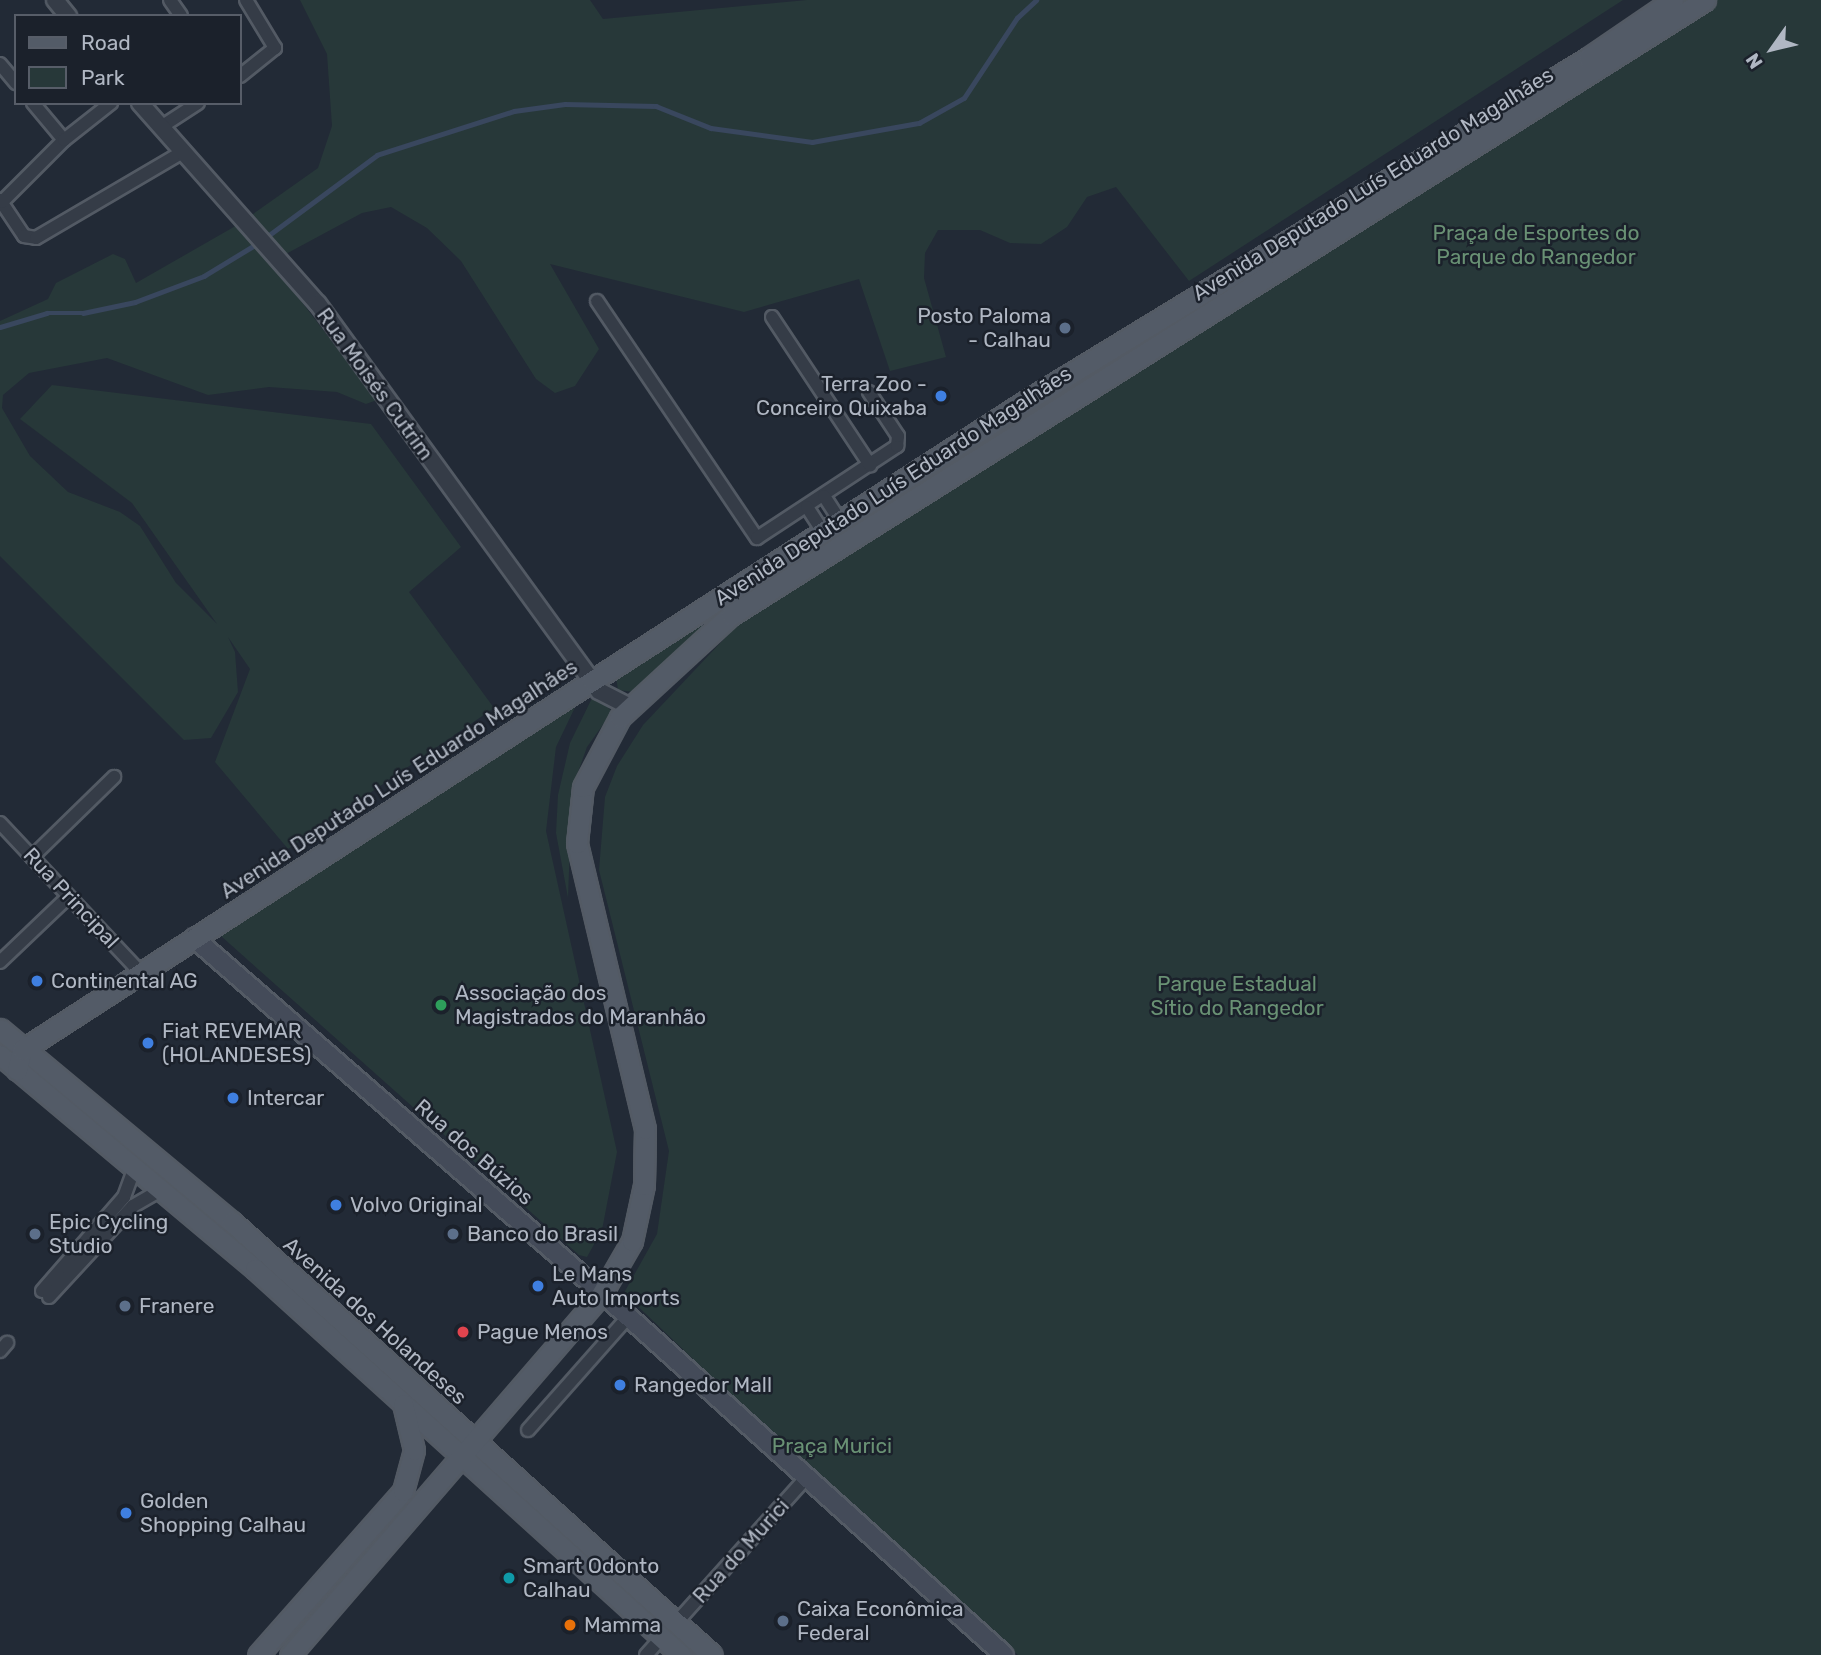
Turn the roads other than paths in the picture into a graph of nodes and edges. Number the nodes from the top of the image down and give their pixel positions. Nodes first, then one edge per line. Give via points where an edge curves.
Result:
1 (55, 0) edge
2 (246, 0) edge
3 (1673, 0) edge
4 (1705, 0) edge
5 (66, 14) edge
6 (0, 64) edge
7 (242, 74) edge
8 (14, 81) edge
9 (35, 105) edge
10 (108, 105) edge
11 (142, 105) edge
12 (195, 105) edge
13 (161, 127) junction
14 (64, 140) junction
15 (184, 152) junction
16 (1, 201) edge
17 (597, 301) dead end
18 (772, 317) dead end
19 (869, 392) dead end
20 (870, 465) junction
21 (824, 496) junction
22 (807, 507) junction
23 (840, 521) junction
24 (823, 532) junction
25 (592, 681) junction
26 (630, 707) junction
27 (114, 777) dead end
28 (0, 823) edge
29 (32, 857) junction
30 (68, 897) junction
31 (194, 939) junction
32 (0, 962) edge
33 (141, 973) junction
34 (0, 1029) edge
35 (22, 1050) junction
36 (0, 1055) edge
37 (17, 1070) junction
38 (135, 1167) junction
39 (163, 1189) junction
40 (602, 1293) junction
41 (628, 1317) junction
42 (403, 1404) junction
43 (528, 1430) dead end
44 (477, 1443) junction
45 (464, 1458) junction
46 (805, 1479) junction
47 (676, 1623) junction
48 (662, 1637) junction
49 (258, 1655) edge
50 (290, 1655) edge
51 (646, 1655) edge
52 (681, 1655) edge
53 (712, 1655) edge
54 (1004, 1655) edge

1 - 5 street
2 - 7 street via 275,48
3 - 23 main road, Avenida Deputado Luís Eduardo Magalhães
4 - 26 main road, Avenida Deputado Luís Eduardo Magalhães via 731,615
6 - 8 street
9 - 14 street
10 - 14 street
11 - 13 street, Rua Moisés Cutrim
12 - 13 street
13 - 15 street, Rua Moisés Cutrim
14 - 16 street
15 - 16 street via 36,238 24,236
15 - 25 street, Rua Moisés Cutrim via 285,264
17 - 22 street via 753,536 761,538
18 - 20 street
19 - 20 street via 899,442
20 - 21 street
21 - 22 street
21 - 23 street
22 - 24 street
23 - 24 main road, Avenida Deputado Luís Eduardo Magalhães
24 - 25 main road, Avenida Deputado Luís Eduardo Magalhães
25 - 26 street, Rua Moisés Cutrim via 610,700
25 - 31 main road, Avenida Deputado Luís Eduardo Magalhães
26 - 40 main road, Avenida Deputado Luís Eduardo Magalhães via 590,769 578,816 580,875 636,1087 646,1147 637,1224
27 - 29 street
28 - 29 street, Rua Principal
29 - 30 street, Rua Principal
30 - 32 street
30 - 33 street, Rua Principal
31 - 33 main road, Avenida Deputado Luís Eduardo Magalhães
31 - 40 main road, Rua dos Búzios
33 - 35 main road, Avenida Deputado Luís Eduardo Magalhães
34 - 35 main road, Avenida dos Holandeses
35 - 37 main road
35 - 44 main road, Avenida dos Holandeses via 232,1222
36 - 37 main road, Avenida dos Holandeses
37 - 38 main road, Avenida dos Holandeses
38 - 39 main road, Avenida dos Holandeses
38 - 39 street via 124,1197 45,1294 130,1208
39 - 42 main road, Avenida dos Holandeses
40 - 41 main road, Rua dos Búzios
40 - 44 main road, Avenida Deputado Luís Eduardo Magalhães
41 - 43 street
41 - 46 main road, Rua dos Búzios
42 - 45 main road, Avenida dos Holandeses
42 - 49 main road via 414,1450 403,1491
44 - 45 main road, Avenida Deputado Luís Eduardo Magalhães
44 - 47 main road, Avenida dos Holandeses
45 - 48 main road, Avenida dos Holandeses
45 - 50 main road, Avenida Deputado Luís Eduardo Magalhães
46 - 47 street, Rua do Murici
46 - 54 main road, Rua dos Búzios
47 - 53 main road, Avenida dos Holandeses
48 - 51 street
48 - 52 main road, Avenida dos Holandeses

